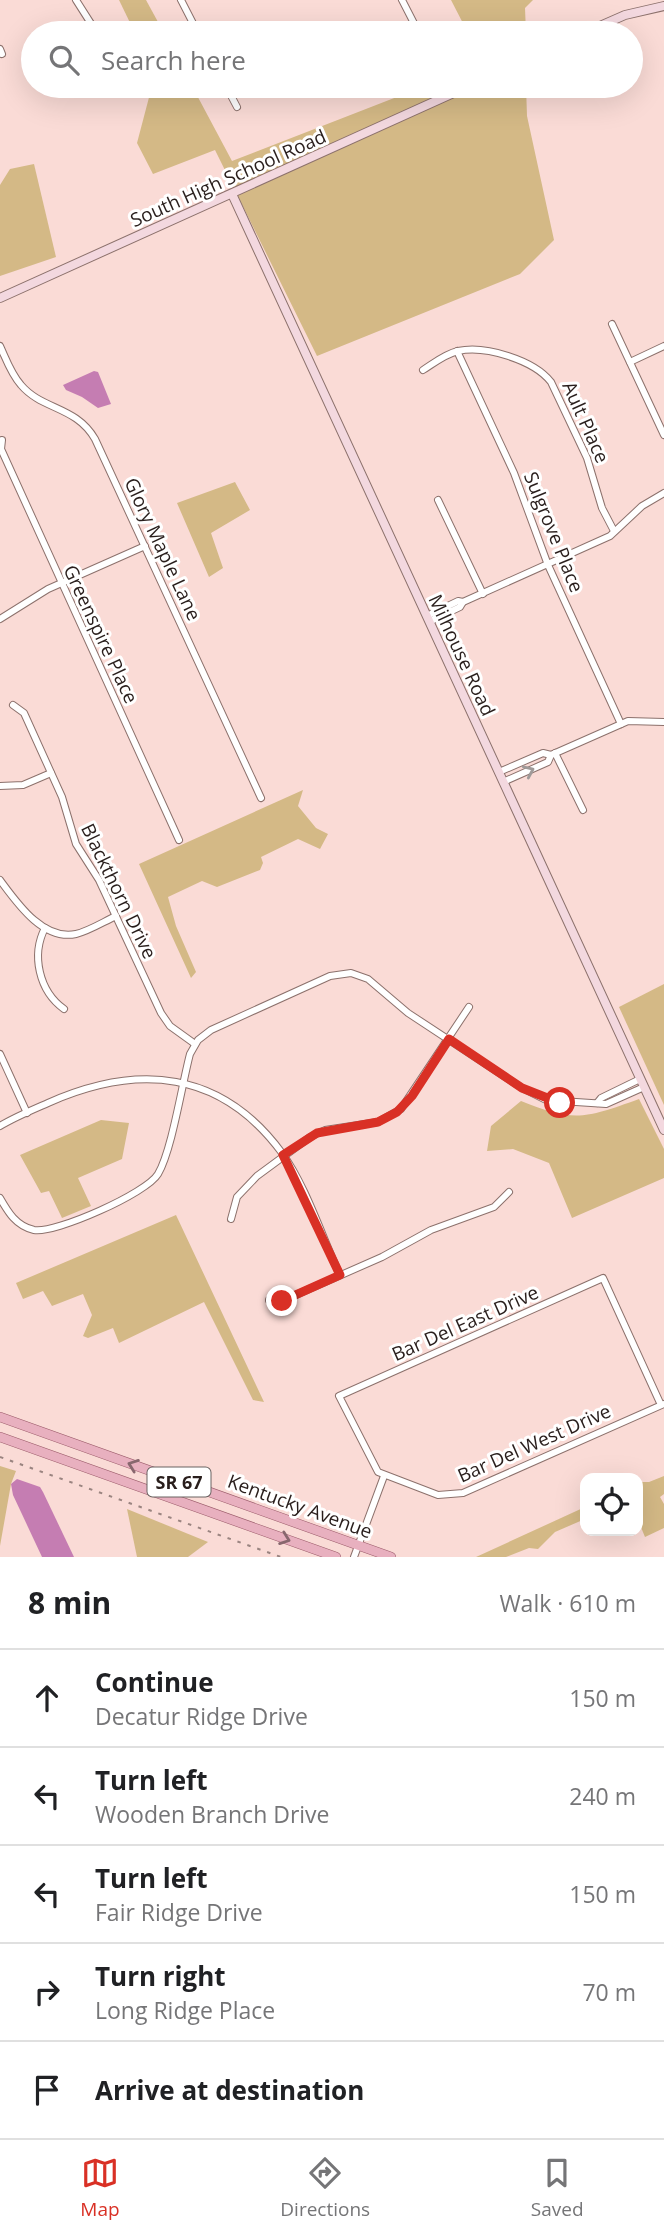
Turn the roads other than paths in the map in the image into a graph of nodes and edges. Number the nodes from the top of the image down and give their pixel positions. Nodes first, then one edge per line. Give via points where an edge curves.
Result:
1 (76, 0) edge
2 (181, 0) edge
3 (402, 0) edge
4 (664, 6) edge
5 (89, 21) edge
6 (192, 21) edge
7 (413, 21) edge
8 (612, 21) edge
9 (232, 98) edge
10 (432, 98) edge
11 (237, 107) dead end
12 (232, 194) junction
13 (0, 298) edge
14 (612, 324) dead end
15 (0, 346) edge
16 (664, 346) edge
17 (457, 351) junction
18 (630, 362) junction
19 (423, 370) dead end
20 (662, 423) edge
21 (664, 435) edge
22 (2, 440) dead end
23 (664, 494) edge
24 (439, 500) dead end
25 (614, 531) junction
26 (145, 546) junction
27 (548, 565) junction
28 (61, 583) junction
29 (483, 594) junction
30 (0, 618) edge
31 (428, 619) junction
32 (13, 705) dead end
33 (664, 722) edge
34 (621, 724) junction
35 (553, 754) junction
36 (499, 772) junction
37 (51, 773) junction
38 (503, 782) junction
39 (0, 786) edge
40 (261, 798) dead end
41 (583, 810) dead end
42 (179, 840) dead end
43 (0, 880) edge
44 (116, 916) junction
45 (45, 928) junction
46 (470, 1007) dead end
47 (64, 1009) dead end
48 (449, 1039) junction
49 (195, 1044) junction
50 (0, 1054) edge
51 (182, 1083) junction
52 (642, 1083) junction
53 (27, 1113) junction
54 (0, 1126) edge
55 (664, 1130) edge
56 (283, 1155) junction
57 (509, 1192) dead end
58 (0, 1198) edge
59 (230, 1219) dead end
60 (340, 1275) junction
61 (269, 1300) dead end
62 (663, 1404) edge
63 (0, 1417) edge
64 (0, 1437) edge
65 (384, 1476) junction
66 (359, 1545) junction
67 (337, 1557) edge
68 (354, 1557) edge
69 (391, 1557) edge

1 - 5 street
2 - 6 street
3 - 7 street
4 - 8 street
9 - 11 street
10 - 12 street, South High School Road
12 - 13 street, South High School Road
12 - 31 street, Milhouse Road
14 - 18 street
15 - 26 street, Glory Maple Lane via 21,386 87,425
16 - 18 street
17 - 19 street
17 - 25 street, Ault Place via 498,355 543,371 587,458
17 - 27 street, Sulgrove Place via 514,473
18 - 20 street
20 - 21 street
22 - 28 street, Greenspire Place via 1,449
23 - 25 street
24 - 29 street
25 - 27 street
26 - 28 street
26 - 40 street, Glory Maple Lane
27 - 29 street
27 - 34 street, Sulgrove Place
28 - 30 street
28 - 42 street, Greenspire Place
29 - 31 street via 458,601
31 - 36 street, Milhouse Road
32 - 37 street, Blackthorn Drive via 24,713
33 - 34 street
34 - 35 street
35 - 36 street via 543,753
38 -> 35 street via 548,762
35 - 41 street
36 - 38 street, Milhouse Road
37 - 39 street via 23,785
37 - 44 street, Blackthorn Drive via 76,844
38 - 52 street, Milhouse Road
43 - 45 street
44 - 45 street via 73,934
44 - 49 street, Blackthorn Drive via 163,1018
45 - 47 street via 37,944 36,961 53,1001
46 - 48 street
48 - 49 street via 408,1013 368,979 345,973 211,1030
48 - 52 street via 534,1095 560,1103 597,1103
48 - 56 street via 397,1112 378,1122 317,1133
49 - 51 street
50 - 53 street
51 - 53 street via 113,1080
51 - 56 street via 243,1112
51 - 58 street via 161,1169 150,1184 40,1231 19,1224
52 - 55 street, Milhouse Road
53 - 54 street
56 - 59 street via 237,1197
56 - 60 street
57 - 60 street via 494,1207 431,1230
60 - 61 street via 282,1301
62 - 65 street, Bar Del West Drive via 455,1495 435,1494
62 - 65 street, Bar Del East Drive via 603,1278 339,1396 372,1464
66 -> 63 main road, Kentucky Avenue / SR 67
64 -> 67 main road, Kentucky Avenue / SR 67
65 - 66 street
66 - 68 street
66 - 69 main road, Kentucky Avenue / SR 67

